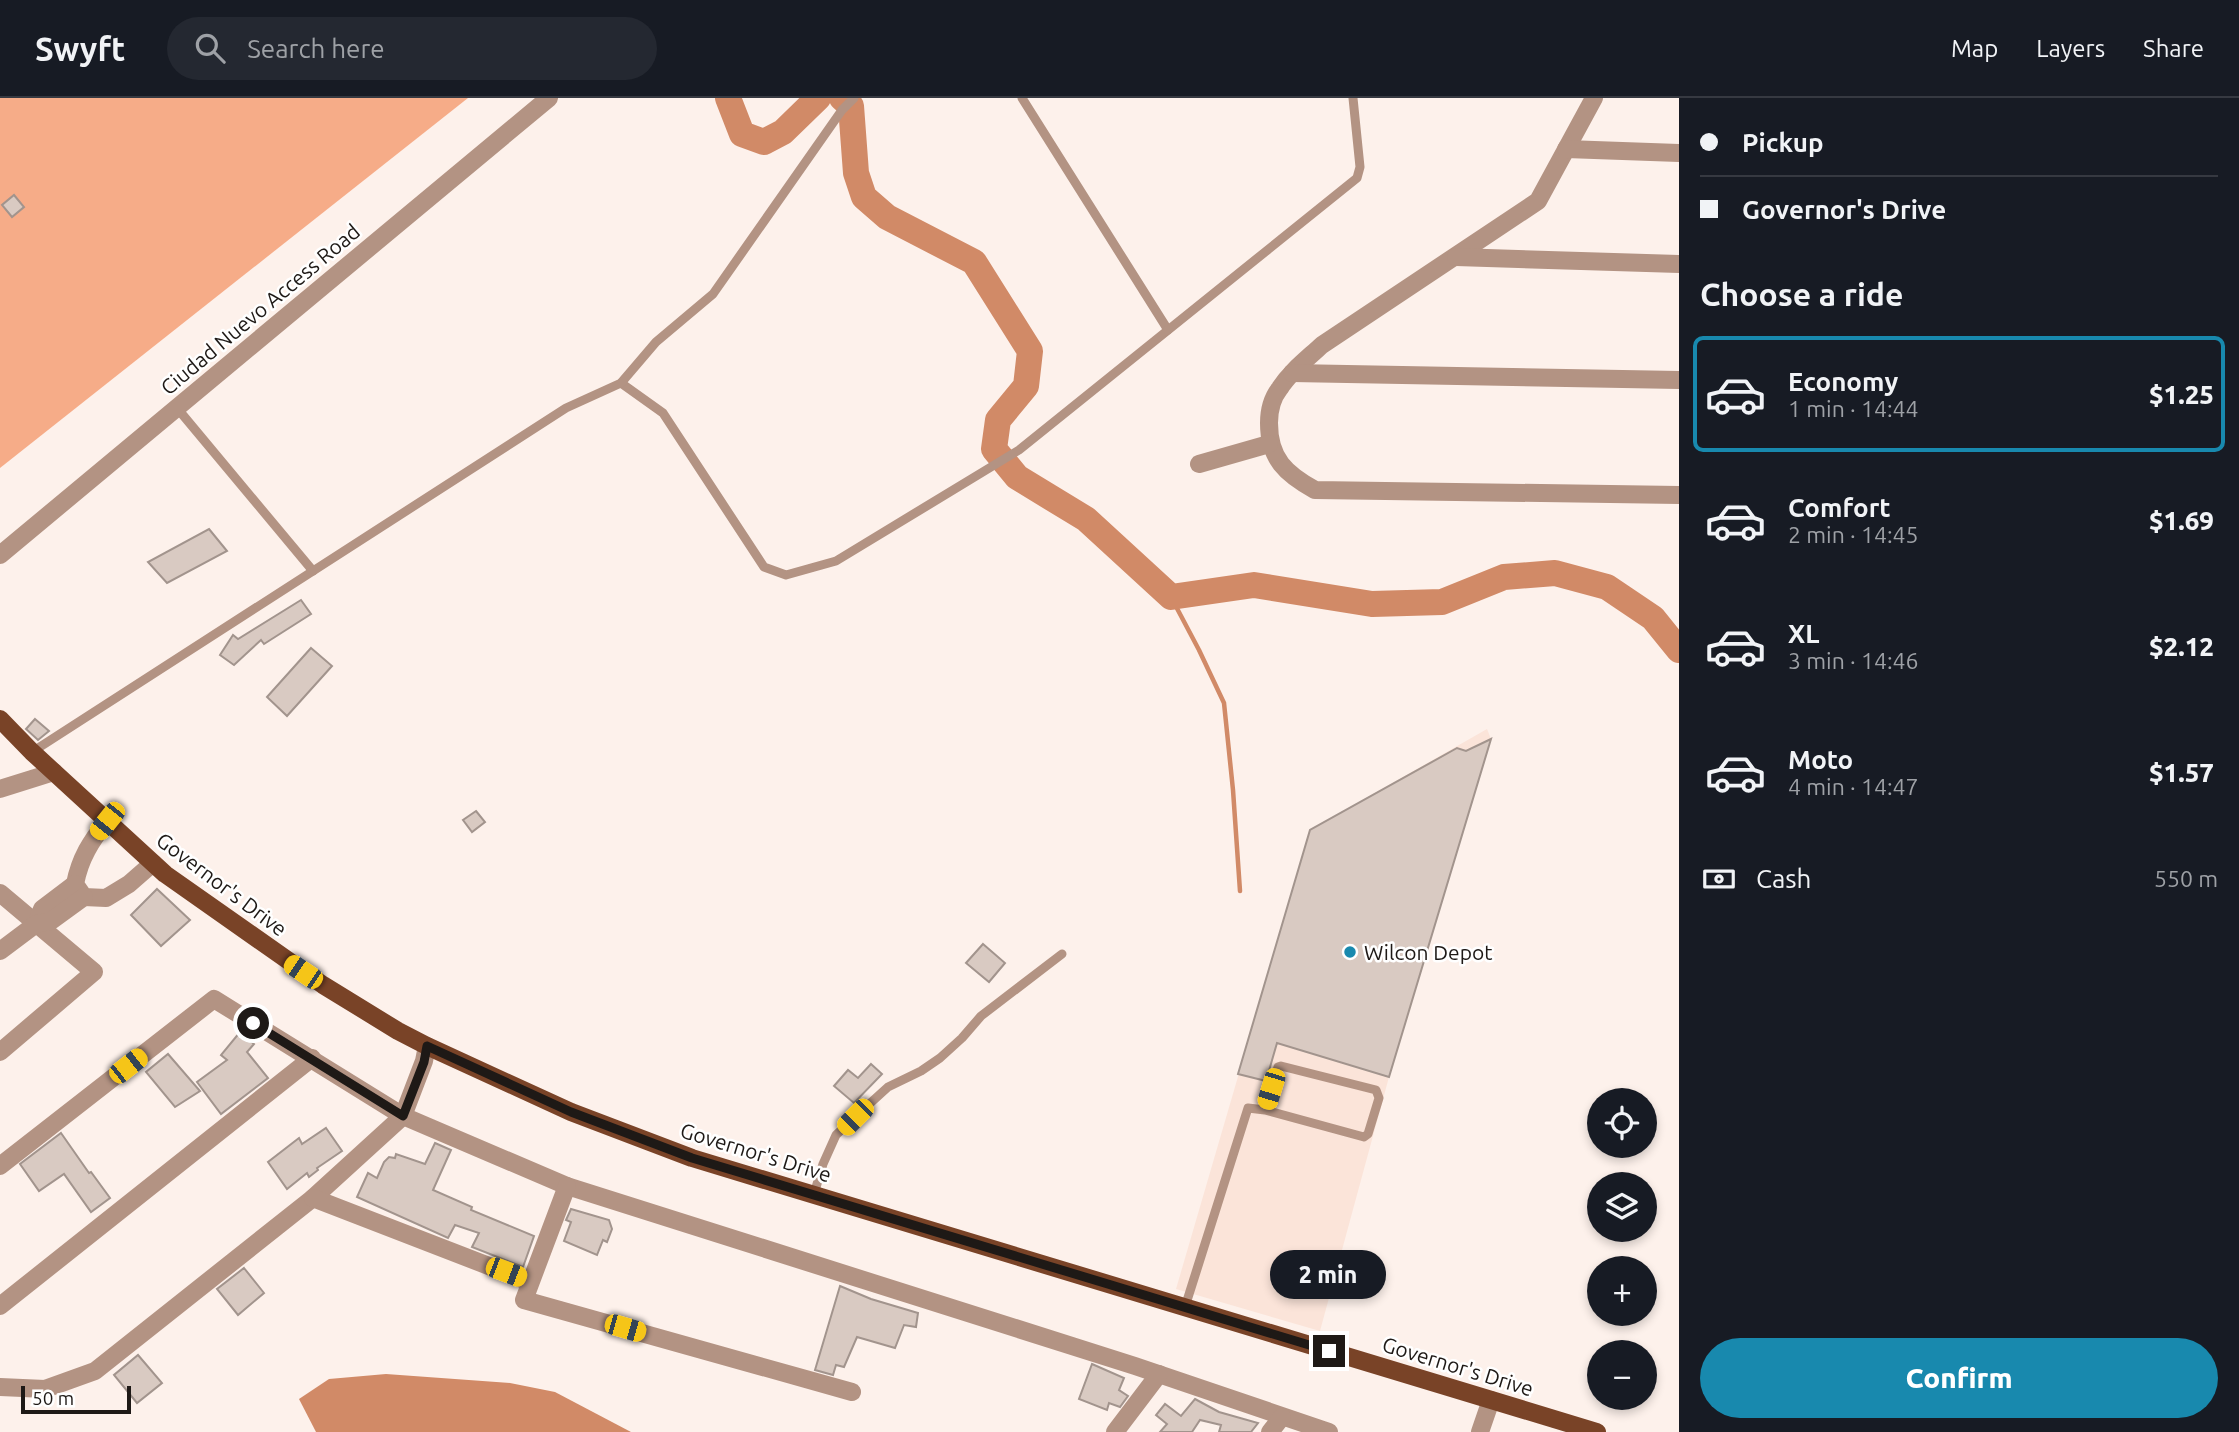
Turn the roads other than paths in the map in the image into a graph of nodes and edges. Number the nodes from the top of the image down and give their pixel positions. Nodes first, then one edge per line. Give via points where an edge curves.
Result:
1 (549, 98) edge
2 (1022, 98) edge
3 (1353, 98) edge
4 (1594, 98) edge
5 (852, 100) edge
6 (1566, 149) junction
7 (1679, 153) edge
8 (1456, 257) junction
9 (1679, 264) edge
10 (1168, 330) junction
11 (1292, 373) junction
12 (1679, 380) edge
13 (621, 383) junction
14 (177, 408) junction
15 (1269, 444) junction
16 (1199, 464) dead end
17 (1679, 495) edge
18 (0, 555) edge
19 (313, 571) junction
20 (0, 719) edge
21 (32, 752) junction
22 (54, 772) junction
23 (0, 789) edge
24 (107, 821) junction
25 (153, 863) junction
26 (79, 890) junction
27 (0, 893) edge
28 (36, 924) junction
29 (0, 951) edge
30 (1062, 954) dead end
31 (427, 1046) junction
32 (0, 1052) edge
33 (312, 1058) junction
34 (1265, 1110) junction
35 (403, 1116) junction
36 (0, 1167) edge
37 (567, 1186) junction
38 (814, 1195) junction
39 (313, 1198) junction
40 (530, 1282) junction
41 (0, 1306) edge
42 (1185, 1307) junction
43 (1159, 1374) junction
44 (0, 1387) edge
45 (852, 1391) dead end
46 (1491, 1400) junction
47 (1282, 1417) junction
48 (1115, 1432) edge
49 (1270, 1432) edge
50 (1329, 1432) edge
51 (1480, 1432) edge
52 (1597, 1432) edge

1 - 14 street, Ciudad Nuevo Access Road
2 - 10 lane
3 - 10 lane via 1360,167 1357,178
4 - 6 street
5 - 13 lane via 713,294 656,342
6 - 7 street
6 - 8 street via 1538,201
8 - 9 street
8 - 11 street via 1322,345
10 - 13 lane via 1019,450 836,561 786,575 764,567 663,413
11 - 12 street
11 - 15 street via 1269,412
13 - 19 lane via 566,408
14 - 18 street, Ciudad Nuevo Access Road
14 - 19 lane
15 - 16 street
15 - 17 street via 1295,479 1315,490
19 - 21 lane
20 - 21 main road, Governor's Drive
21 - 22 main road, Governor's Drive
22 - 23 street
22 - 24 main road, Governor's Drive
24 - 25 main road, Governor's Drive
24 - 26 street via 87,847
25 - 26 street via 106,898
25 - 31 main road, Governor's Drive via 264,946
26 - 28 street via 42,909
27 - 28 street
28 - 29 street
28 - 32 street via 94,972
30 - 38 lane via 981,1016 940,1058 888,1087 836,1135
31 - 35 street
31 - 38 main road, Governor's Drive via 571,1112 692,1158
33 - 35 street
33 - 36 street via 214,999
33 - 41 street
34 - 34 lane via 1364,1138 1379,1098 1376,1090 1281,1066
34 - 42 lane via 1248,1108 1244,1116
35 - 37 street
35 - 39 street
37 - 40 street
37 - 43 street
38 - 42 main road, Governor's Drive
39 - 40 street
39 - 44 street via 95,1371 45,1389
40 - 45 street via 524,1300
42 - 46 main road, Governor's Drive
43 - 47 street
43 - 48 street
46 - 51 street
46 - 52 main road, Governor's Drive
47 - 49 street
47 - 50 street

